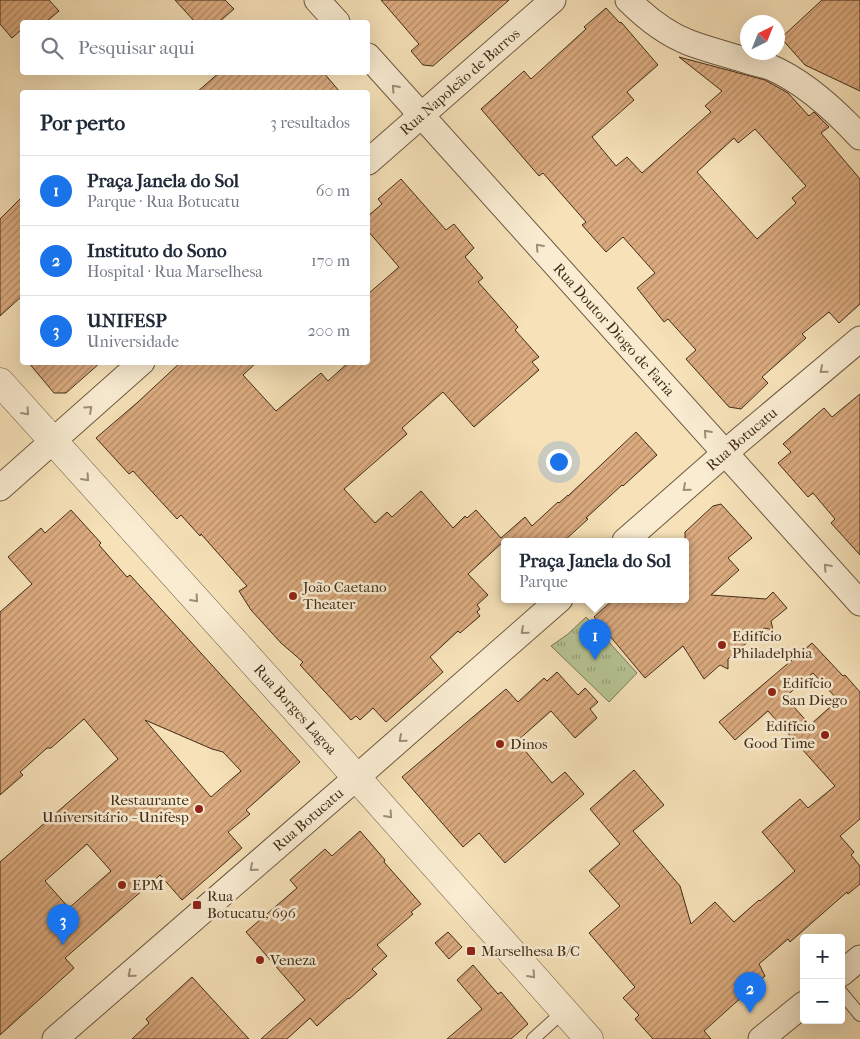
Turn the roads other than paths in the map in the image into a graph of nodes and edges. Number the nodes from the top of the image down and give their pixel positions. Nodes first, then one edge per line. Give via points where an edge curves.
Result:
1 (317, 0) edge
2 (553, 0) edge
3 (628, 0) edge
4 (335, 20) edge
5 (370, 58) edge
6 (420, 115) junction
7 (860, 138) edge
8 (370, 160) edge
9 (860, 339) edge
10 (139, 365) edge
11 (0, 382) edge
12 (53, 442) junction
13 (725, 453) junction
14 (0, 488) edge
15 (628, 538) edge
16 (555, 603) edge
17 (860, 603) edge
18 (356, 778) junction
19 (845, 997) edge
20 (800, 1007) edge
21 (564, 1011) junction
22 (860, 1015) edge
23 (56, 1039) edge
24 (533, 1039) edge
25 (589, 1039) edge
26 (761, 1039) edge

1 - 4 street
2 - 6 street, Rua Napoleão de Barros
3 - 7 street via 662,29 688,42 770,68 794,80 821,98
6 -> 5 street, Rua Doutor Diogo de Faria
6 - 8 street, Rua Napoleão de Barros
13 -> 6 street, Rua Doutor Diogo de Faria
9 -> 13 street, Rua Botucatu
12 -> 10 street
11 -> 12 street, Rua Borges Lagoa
12 - 14 street
12 -> 18 street, Rua Borges Lagoa
13 -> 15 street, Rua Botucatu
17 -> 13 street, Rua Doutor Diogo de Faria
16 -> 18 street, Rua Botucatu
18 -> 21 street, Rua Borges Lagoa
18 -> 23 street, Rua Botucatu
19 - 22 lane
20 - 26 street
21 - 24 lane
21 - 25 street, Rua Borges Lagoa

